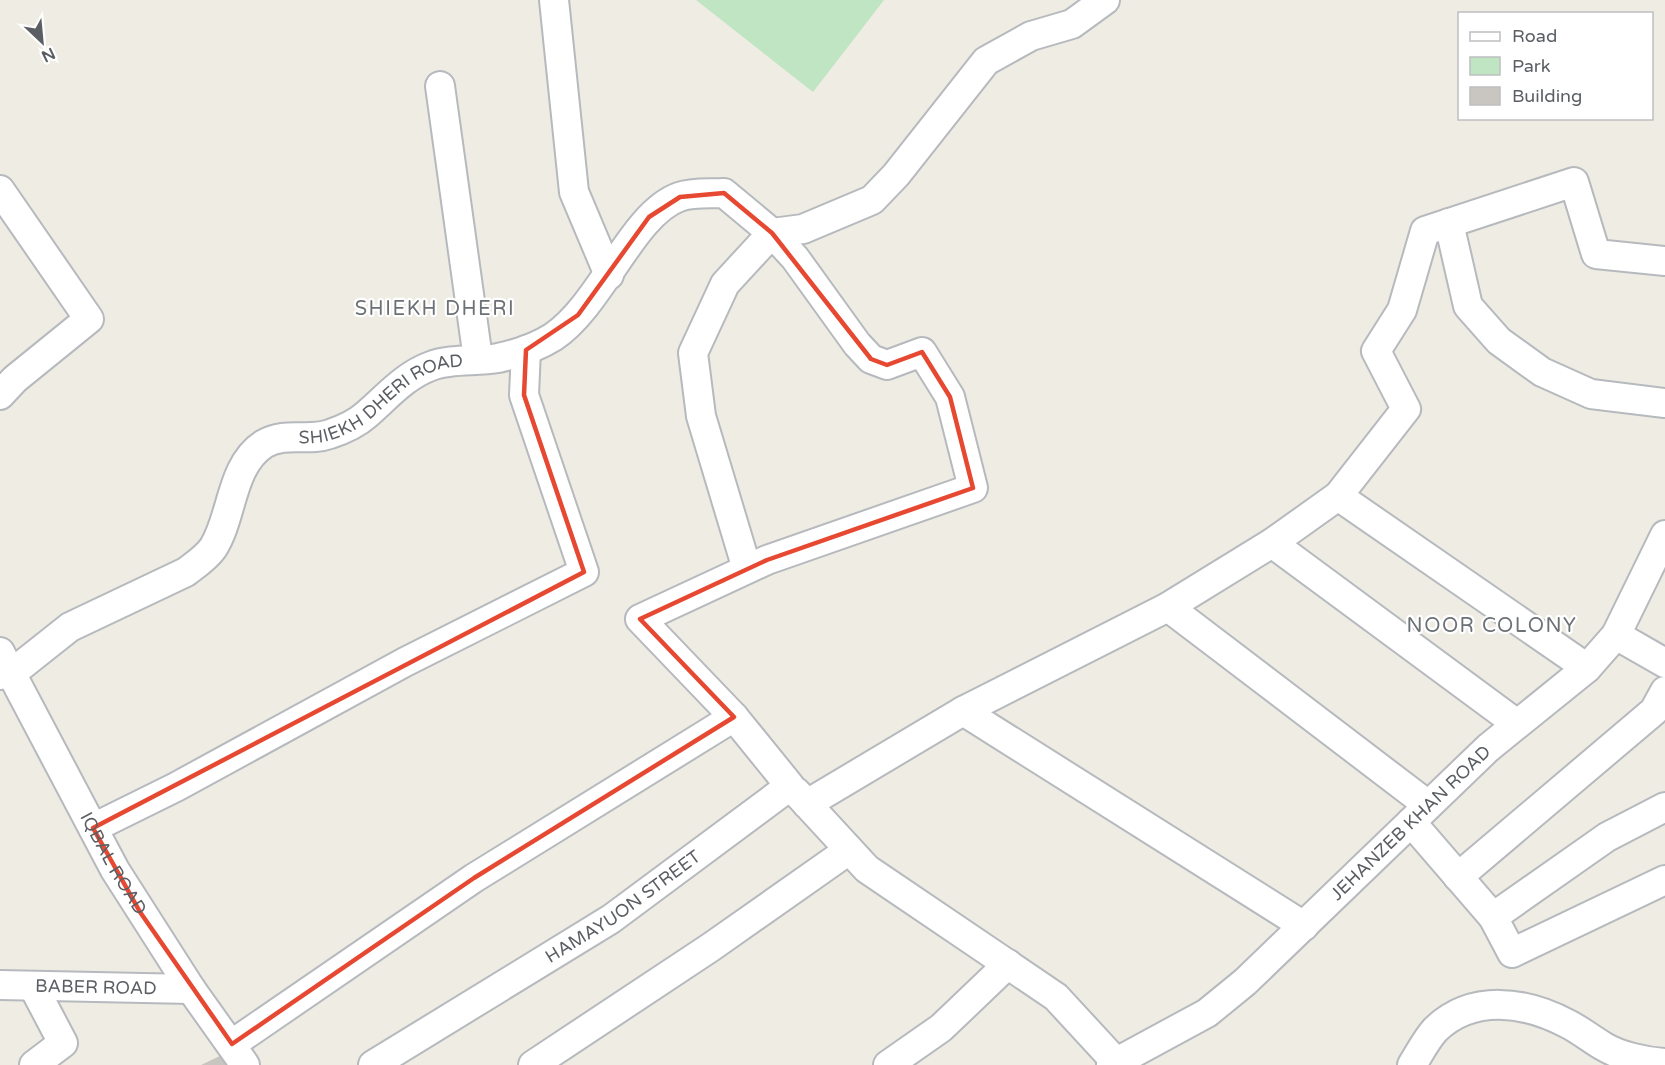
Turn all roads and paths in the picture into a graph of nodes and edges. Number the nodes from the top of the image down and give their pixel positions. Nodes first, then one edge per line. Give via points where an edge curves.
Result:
1 (554, 0) edge
2 (1105, 0) edge
3 (440, 86) dead end
4 (0, 190) edge
5 (1449, 223) junction
6 (772, 233) junction
7 (1665, 261) edge
8 (609, 275) junction
9 (526, 350) junction
10 (478, 360) junction
11 (0, 394) edge
12 (1665, 403) edge
13 (1338, 496) junction
14 (1665, 535) edge
15 (1272, 543) junction
16 (747, 569) junction
17 (1168, 607) junction
18 (1616, 635) junction
19 (1665, 663) edge
20 (4, 667) edge
21 (1587, 668) junction
22 (1665, 691) edge
23 (963, 711) junction
24 (734, 717) junction
25 (1517, 724) junction
26 (798, 795) junction
27 (1665, 807) edge
28 (1419, 814) junction
29 (93, 828) junction
30 (849, 850) junction
31 (1458, 877) junction
32 (1665, 880) edge
33 (1493, 917) junction
34 (1304, 926) junction
35 (1008, 964) junction
36 (12, 989) edge
37 (191, 989) junction
38 (239, 1055) edge
39 (1665, 1063) edge
40 (1114, 1064) edge
41 (34, 1065) edge
42 (373, 1065) edge
43 (533, 1065) edge
44 (888, 1065) edge
45 (1412, 1065) edge

1 - 8 street via 574,192
2 - 6 street via 1072,24 1031,36 986,61 872,200 803,229
3 - 10 street
4 - 11 street via 89,319
5 - 7 street via 1574,182 1596,254
5 - 12 street via 1468,306 1499,341 1542,372 1591,394
5 - 13 street, HAMAYUON STREET via 1425,231 1402,310 1376,351 1406,409
6 - 8 street, SHIEKH DHERI ROAD via 724,193 680,197 649,217
6 - 16 street via 725,284 693,353 701,416
6 - 16 street, SHIEKH DHERI ROAD via 871,359 887,365 922,352 950,397 973,488
8 - 9 street, SHIEKH DHERI ROAD via 578,315 553,337
9 - 10 street, SHIEKH DHERI ROAD
9 - 29 street via 524,394 584,572
10 - 20 street, SHIEKH DHERI ROAD via 433,365 415,373 365,417 329,435 279,437 263,445 249,459 213,548 202,561 70,627
13 - 15 street, HAMAYUON STREET
13 - 21 street
14 - 18 street, JEHANZEB KHAN ROAD
15 - 17 street, HAMAYUON STREET
15 - 25 street
16 - 24 street via 640,619
17 - 23 street, HAMAYUON STREET
17 - 28 street
18 - 19 street
18 - 21 street, JEHANZEB KHAN ROAD
20 - 29 street, IQBAL ROAD
21 - 25 street, JEHANZEB KHAN ROAD
22 - 31 street via 1654,711
23 - 26 street, HAMAYUON STREET
23 - 34 street
24 - 26 street
24 - 38 street via 474,878
25 - 28 street, JEHANZEB KHAN ROAD
26 - 30 street
26 - 42 street, HAMAYUON STREET via 611,919
27 - 33 street via 1607,837
28 - 31 street
28 - 34 street, JEHANZEB KHAN ROAD
29 - 37 street, IQBAL ROAD via 140,912
30 - 35 street via 867,869
30 - 43 street
31 - 33 street
32 - 33 street via 1512,953
34 - 40 street, JEHANZEB KHAN ROAD via 1207,1013
35 - 40 street via 1056,997
35 - 44 street via 941,1028
36 - 37 street, BABER ROAD
36 - 41 street via 63,1043
37 - 38 street, IQBAL ROAD
39 - 45 street via 1605,1048 1569,1024 1533,1008 1486,1004 1461,1012 1434,1031

